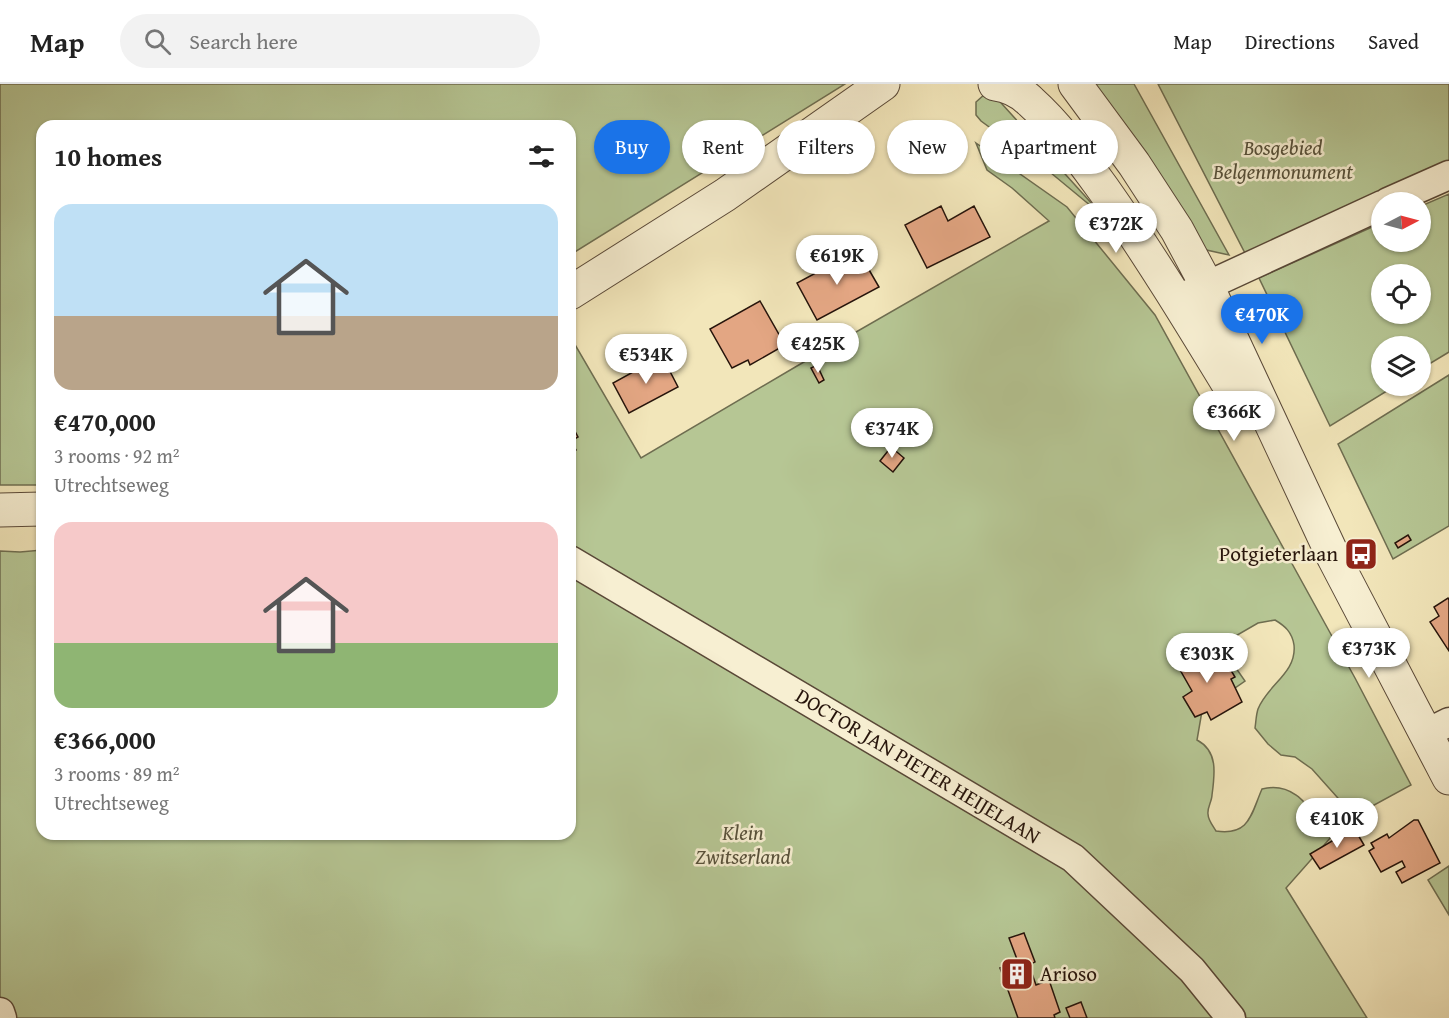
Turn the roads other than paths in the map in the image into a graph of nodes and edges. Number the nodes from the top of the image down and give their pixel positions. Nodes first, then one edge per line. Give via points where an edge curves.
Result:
1 (883, 84) edge
2 (995, 84) edge
3 (1075, 84) edge
4 (1449, 175) edge
5 (1411, 192) edge
6 (1371, 211) edge
7 (1207, 286) junction
8 (576, 289) edge
9 (1177, 300) junction
10 (36, 509) edge
11 (0, 510) edge
12 (1334, 558) junction
13 (576, 564) edge
14 (1438, 727) edge
15 (1449, 778) edge
16 (0, 1012) edge
17 (2, 1018) edge
18 (1231, 1018) edge

1 - 8 street via 725,195
2 - 9 street via 1009,86 1031,101 1075,151
3 - 7 street via 1134,164 1177,230
4 - 5 street
6 - 7 street
7 - 9 street
7 - 12 street
9 - 12 street
10 - 11 street
12 - 14 street
13 - 18 street, DOCTOR JAN PIETER HEIJELAAN via 1073,858 1192,970
14 - 15 street
16 - 17 street

